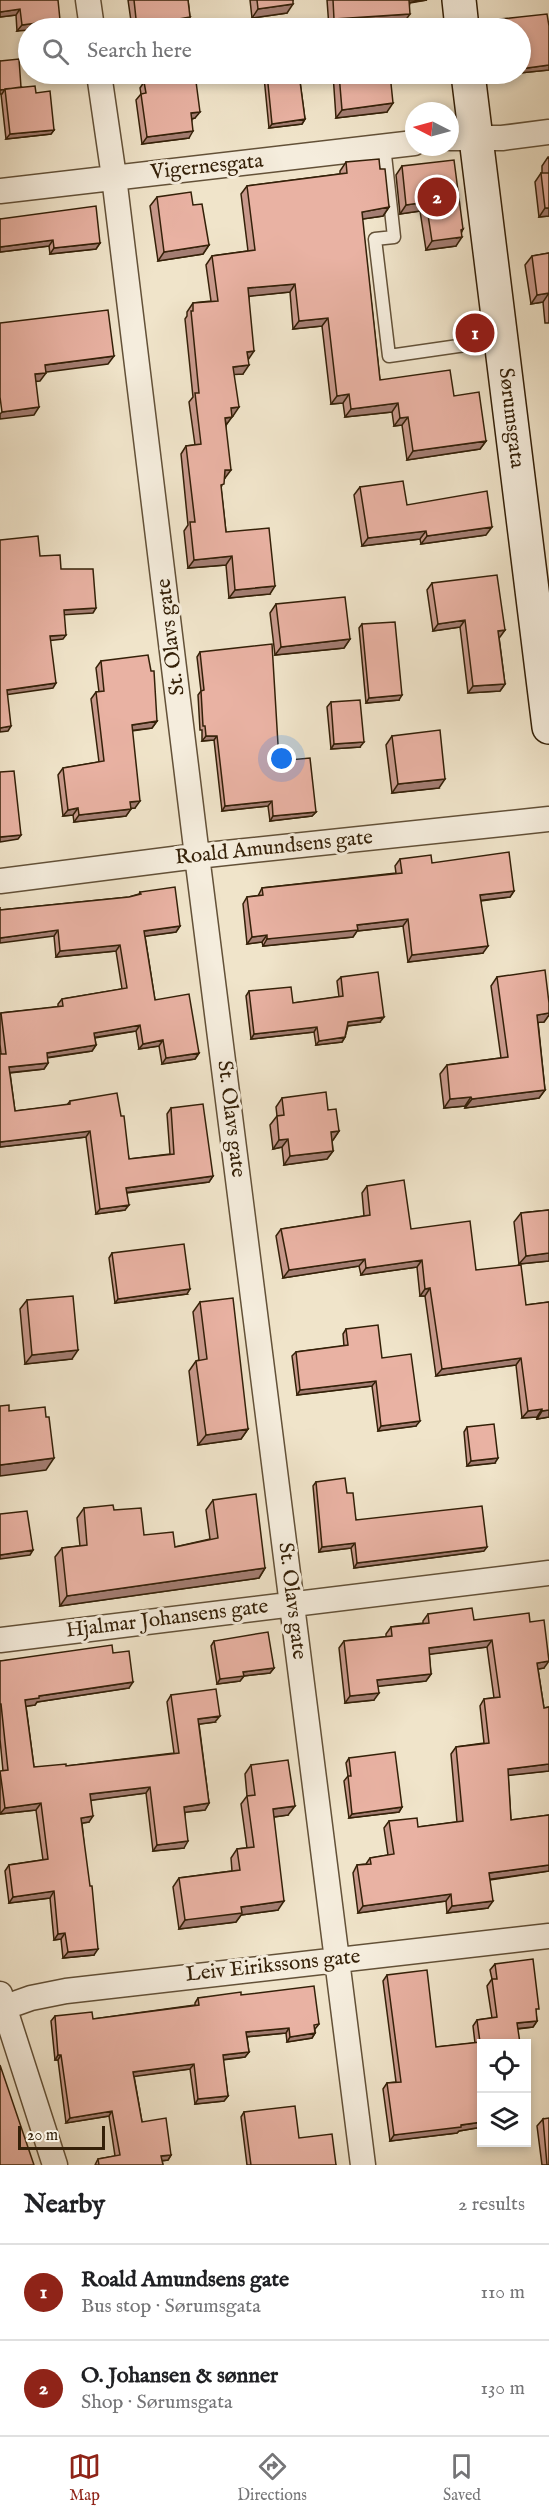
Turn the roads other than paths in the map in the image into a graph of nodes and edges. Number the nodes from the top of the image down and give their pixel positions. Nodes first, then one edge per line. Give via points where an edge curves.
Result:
1 (88, 0) edge
2 (459, 0) edge
3 (91, 18) edge
4 (461, 18) edge
5 (100, 84) edge
6 (469, 84) edge
7 (549, 132) edge
8 (476, 138) edge
9 (405, 144) edge
10 (384, 147) junction
11 (114, 177) junction
12 (0, 191) edge
13 (501, 339) junction
14 (549, 727) edge
15 (549, 819) edge
16 (197, 856) junction
17 (0, 881) edge
18 (549, 1572) edge
19 (292, 1604) junction
20 (0, 1640) edge
21 (549, 1936) edge
22 (338, 1960) junction
23 (1, 2003) edge
24 (56, 2165) edge
25 (363, 2165) edge

1 - 3 street
2 - 4 main road
5 - 11 street, St. Olavs gate
6 - 8 main road, Sørumsgata
7 - 8 street
8 - 13 main road, Sørumsgata
9 - 10 street, Vigernesgata
10 - 11 street, Vigernesgata
10 - 13 lane via 394,237 375,239 389,356
11 - 12 street, Vigernesgata
11 - 16 street, St. Olavs gate
13 - 14 main road, Sørumsgata
15 - 16 street, Roald Amundsens gate
16 - 17 street, Roald Amundsens gate
16 - 19 street, St. Olavs gate
18 - 19 street, Hjalmar Johansens gate
19 - 20 street, Hjalmar Johansens gate
19 - 22 street, St. Olavs gate
21 - 22 street, Leiv Eirikssons gate
22 - 23 street, Leiv Eirikssons gate via 66,1991
22 - 25 street, St. Olavs gate
23 - 24 street

